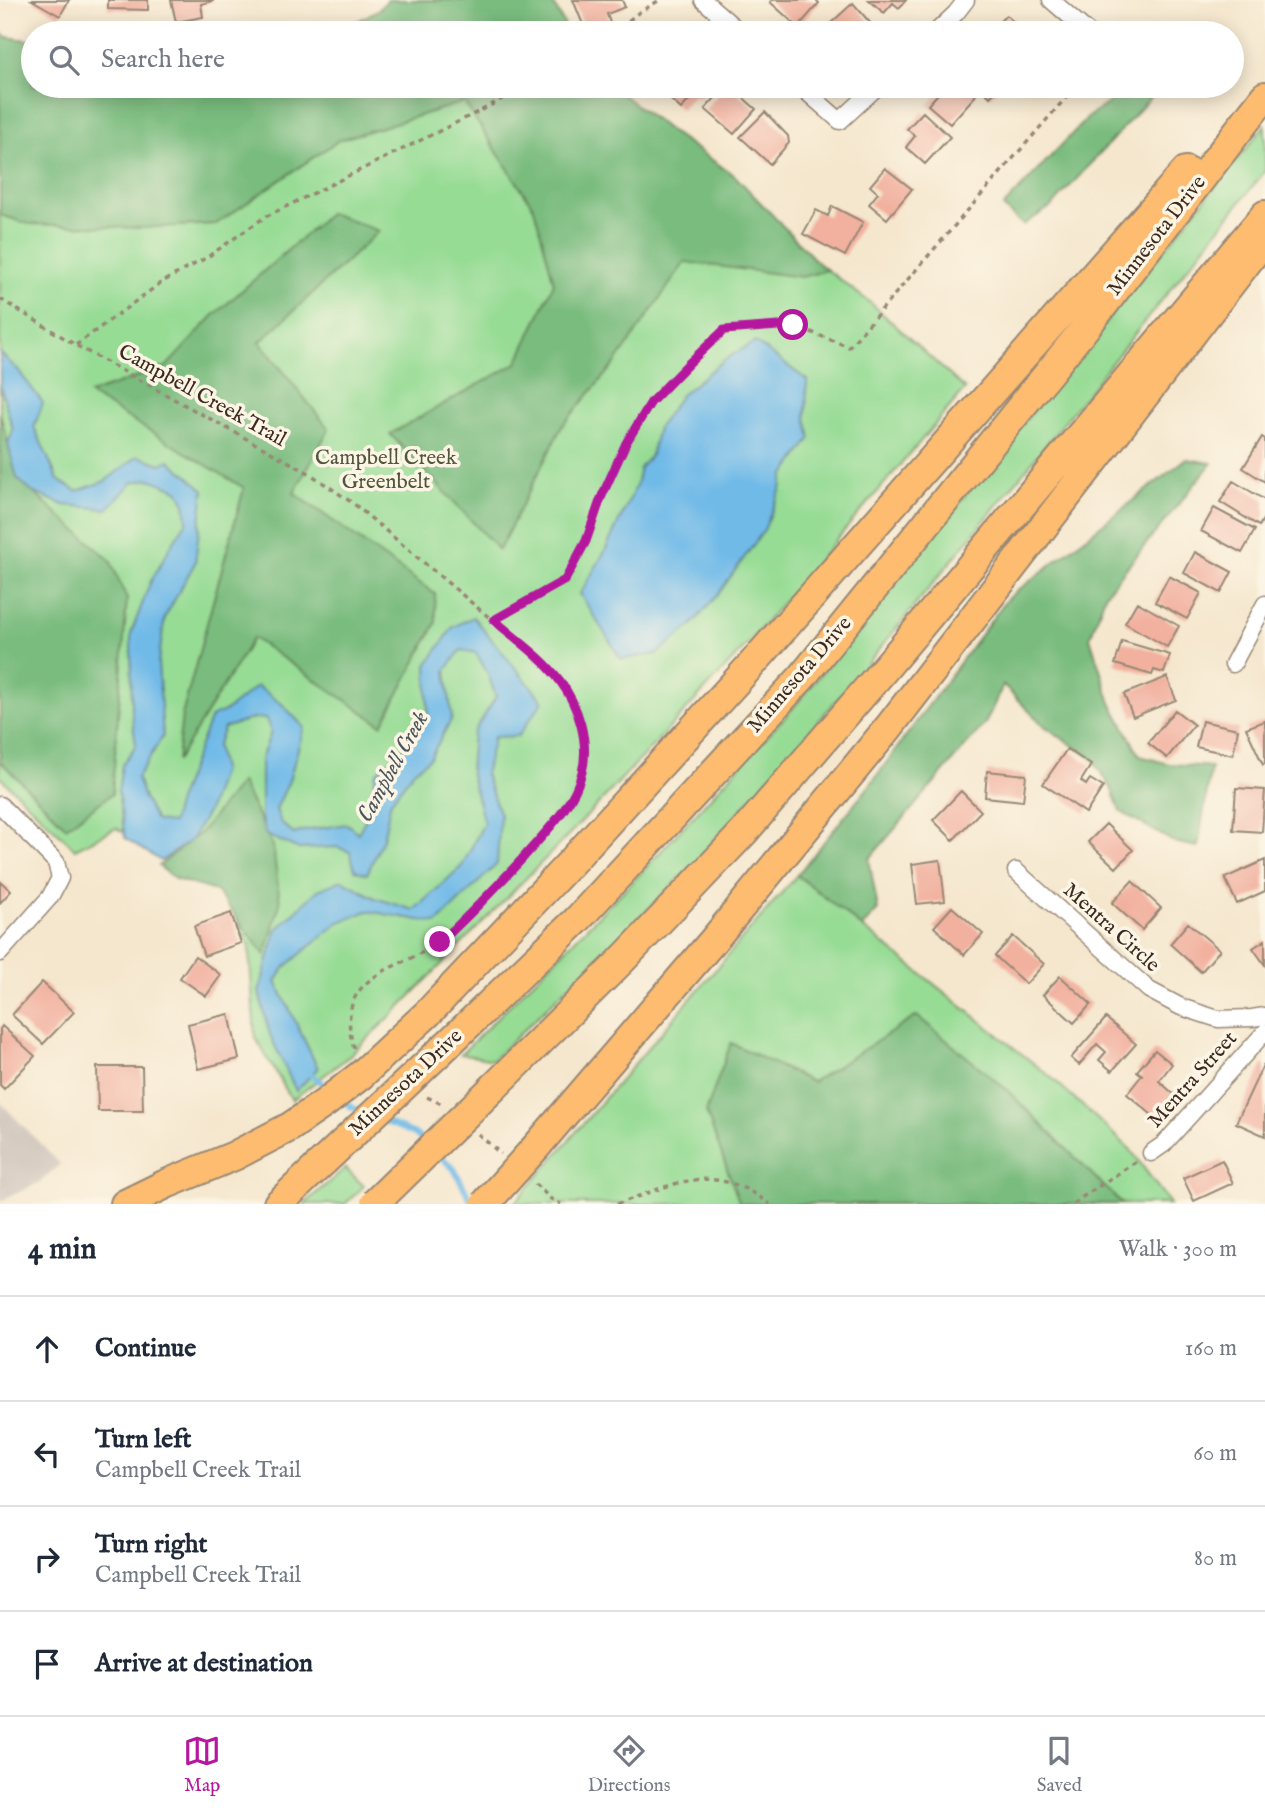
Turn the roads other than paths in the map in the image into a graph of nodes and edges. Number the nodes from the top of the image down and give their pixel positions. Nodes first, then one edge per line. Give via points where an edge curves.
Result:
1 (703, 0) edge
2 (966, 0) edge
3 (1051, 0) edge
4 (727, 21) edge
5 (948, 21) edge
6 (1075, 21) edge
7 (1265, 83) edge
8 (1265, 96) edge
9 (814, 98) edge
10 (865, 98) edge
11 (1265, 215) edge
12 (1265, 239) edge
13 (1265, 604) edge
14 (1233, 664) dead end
15 (0, 805) edge
16 (1016, 871) dead end
17 (0, 953) edge
18 (1265, 1016) edge
19 (1265, 1032) edge
20 (1151, 1153) road end
21 (374, 1203) edge
22 (125, 1204) edge
23 (278, 1204) edge
24 (485, 1204) edge

1 - 4 street
2 - 5 street
3 - 6 street
7 - 22 highway, bridge via 745,672 428,1013 360,1075 290,1127
8 - 23 highway, Minnesota Drive, bridge via 1102,307 802,677 577,920
9 - 10 street via 840,121
11 - 21 highway, bridge via 744,832 622,960
12 - 24 highway, bridge via 889,727 712,942
13 - 14 street
15 - 17 street via 56,862 60,878 50,897
16 - 18 street, Mentra Circle via 1149,990 1218,1019
19 - 20 street, Mentra Street via 1173,1136

